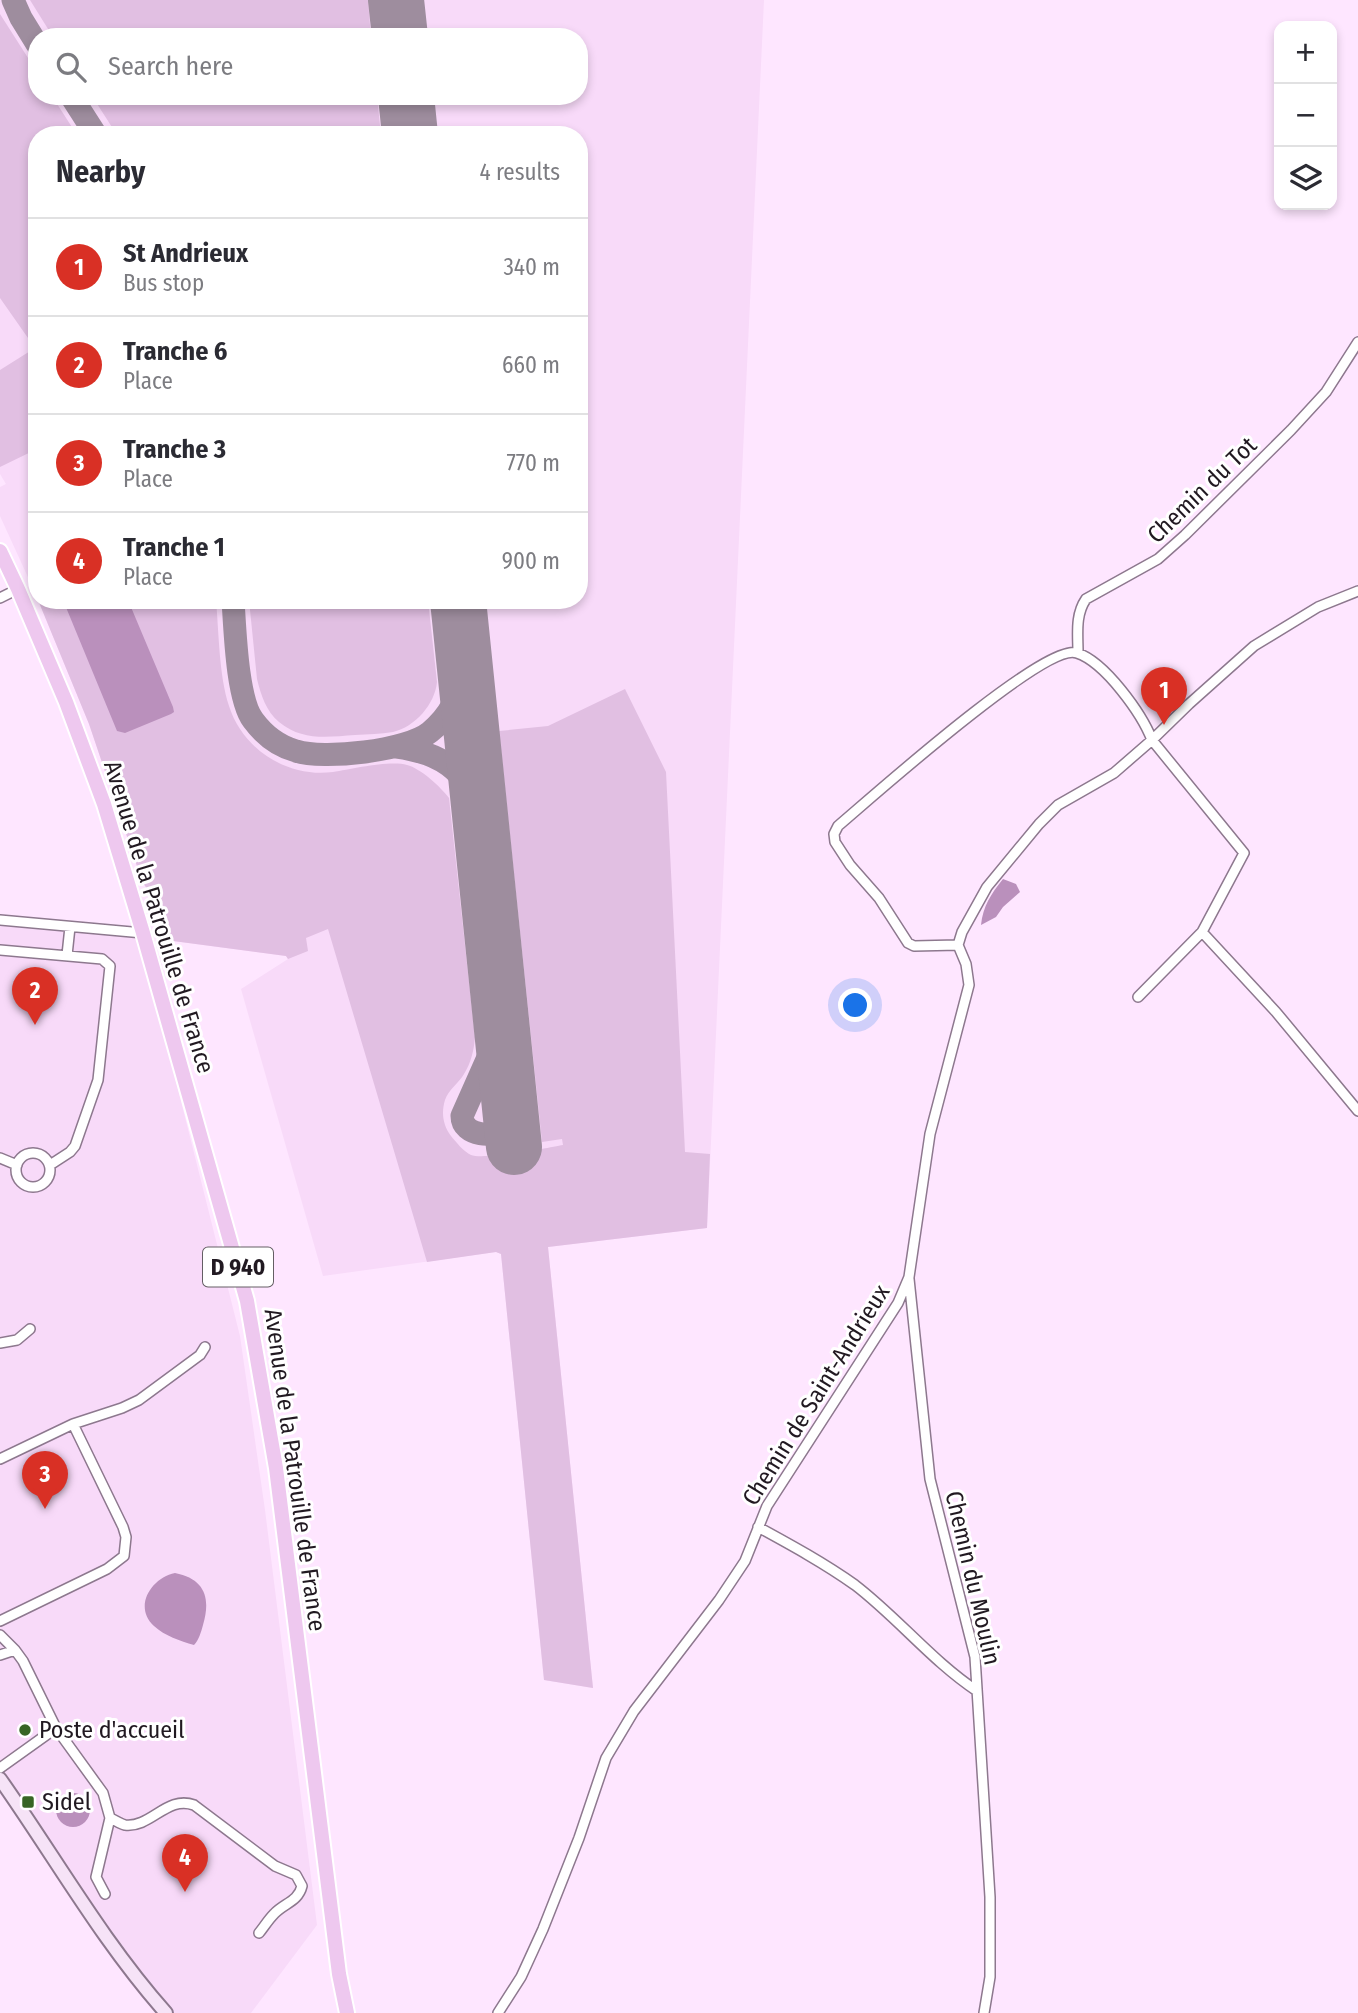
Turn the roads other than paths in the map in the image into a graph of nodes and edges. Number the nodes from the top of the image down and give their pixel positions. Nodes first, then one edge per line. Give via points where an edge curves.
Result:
1 (1358, 342) edge
2 (0, 551) edge
3 (19, 589) junction
4 (1358, 591) edge
5 (0, 598) edge
6 (1078, 653) junction
7 (1153, 740) junction
8 (0, 920) edge
9 (70, 926) junction
10 (1202, 932) junction
11 (143, 933) junction
12 (958, 945) junction
13 (0, 950) edge
14 (67, 955) junction
15 (1138, 996) dead end
16 (1358, 1111) edge
17 (0, 1158) edge
18 (17, 1165) junction
19 (50, 1165) junction
20 (909, 1277) junction
21 (30, 1329) dead end
22 (0, 1343) edge
23 (205, 1347) dead end
24 (73, 1424) junction
25 (0, 1459) edge
26 (758, 1527) junction
27 (0, 1621) edge
28 (0, 1635) edge
29 (15, 1650) junction
30 (0, 1655) edge
31 (977, 1691) junction
32 (56, 1728) junction
33 (0, 1768) edge
34 (0, 1779) edge
35 (110, 1818) junction
36 (104, 1894) dead end
37 (259, 1933) dead end
38 (166, 2013) edge
39 (346, 2013) edge
40 (498, 2013) edge
41 (984, 2013) edge

1 - 6 street, Chemin du Tot via 1326,392 1185,535 1158,559 1086,599 1078,617
2 - 3 main road, Avenue de la Patrouille de France / D 940
3 - 5 street
3 - 11 main road, Avenue de la Patrouille de France / D 940 via 99,792
4 - 7 street via 1318,607 1254,646
6 - 7 street via 1102,669 1125,694
6 - 12 street via 1055,657 1010,686 938,741 834,834 850,865 879,898 908,943
7 - 10 street via 1244,853
7 - 12 street via 1114,772 1058,805 987,887
8 - 9 street
9 - 11 street
9 - 14 street
10 - 15 street
10 - 16 street
11 - 39 main road, Avenue de la Patrouille de France / D 940 via 247,1301 276,1468
12 - 20 street, Chemin de Saint-Andrieux via 968,985 930,1133
13 - 14 street
14 - 19 street via 102,959 111,971 98,1080 75,1146
17 - 18 street
18 - 19 street via 33,1153 41,1154
18 - 19 street via 21,1182 35,1187 48,1180
20 - 26 street, Chemin de Saint-Andrieux via 898,1303
20 - 31 street, Chemin du Moulin via 930,1479 975,1657
21 - 22 street via 17,1340
23 - 24 street via 139,1400
24 - 25 street
24 - 27 street via 123,1527 124,1556 107,1569
26 - 31 street via 855,1586
26 - 40 street, Chemin de Saint-Andrieux via 745,1561 634,1711 606,1758 543,1929
28 - 29 street
29 - 30 street
29 - 32 street
31 - 41 street, Chemin du Moulin via 990,1897 990,1977
32 - 33 street
32 - 35 street via 103,1793
34 - 38 street via 104,1935
35 - 36 street via 96,1877
35 - 37 street via 136,1824 186,1802 275,1866 296,1875 302,1886 296,1899 275,1912

